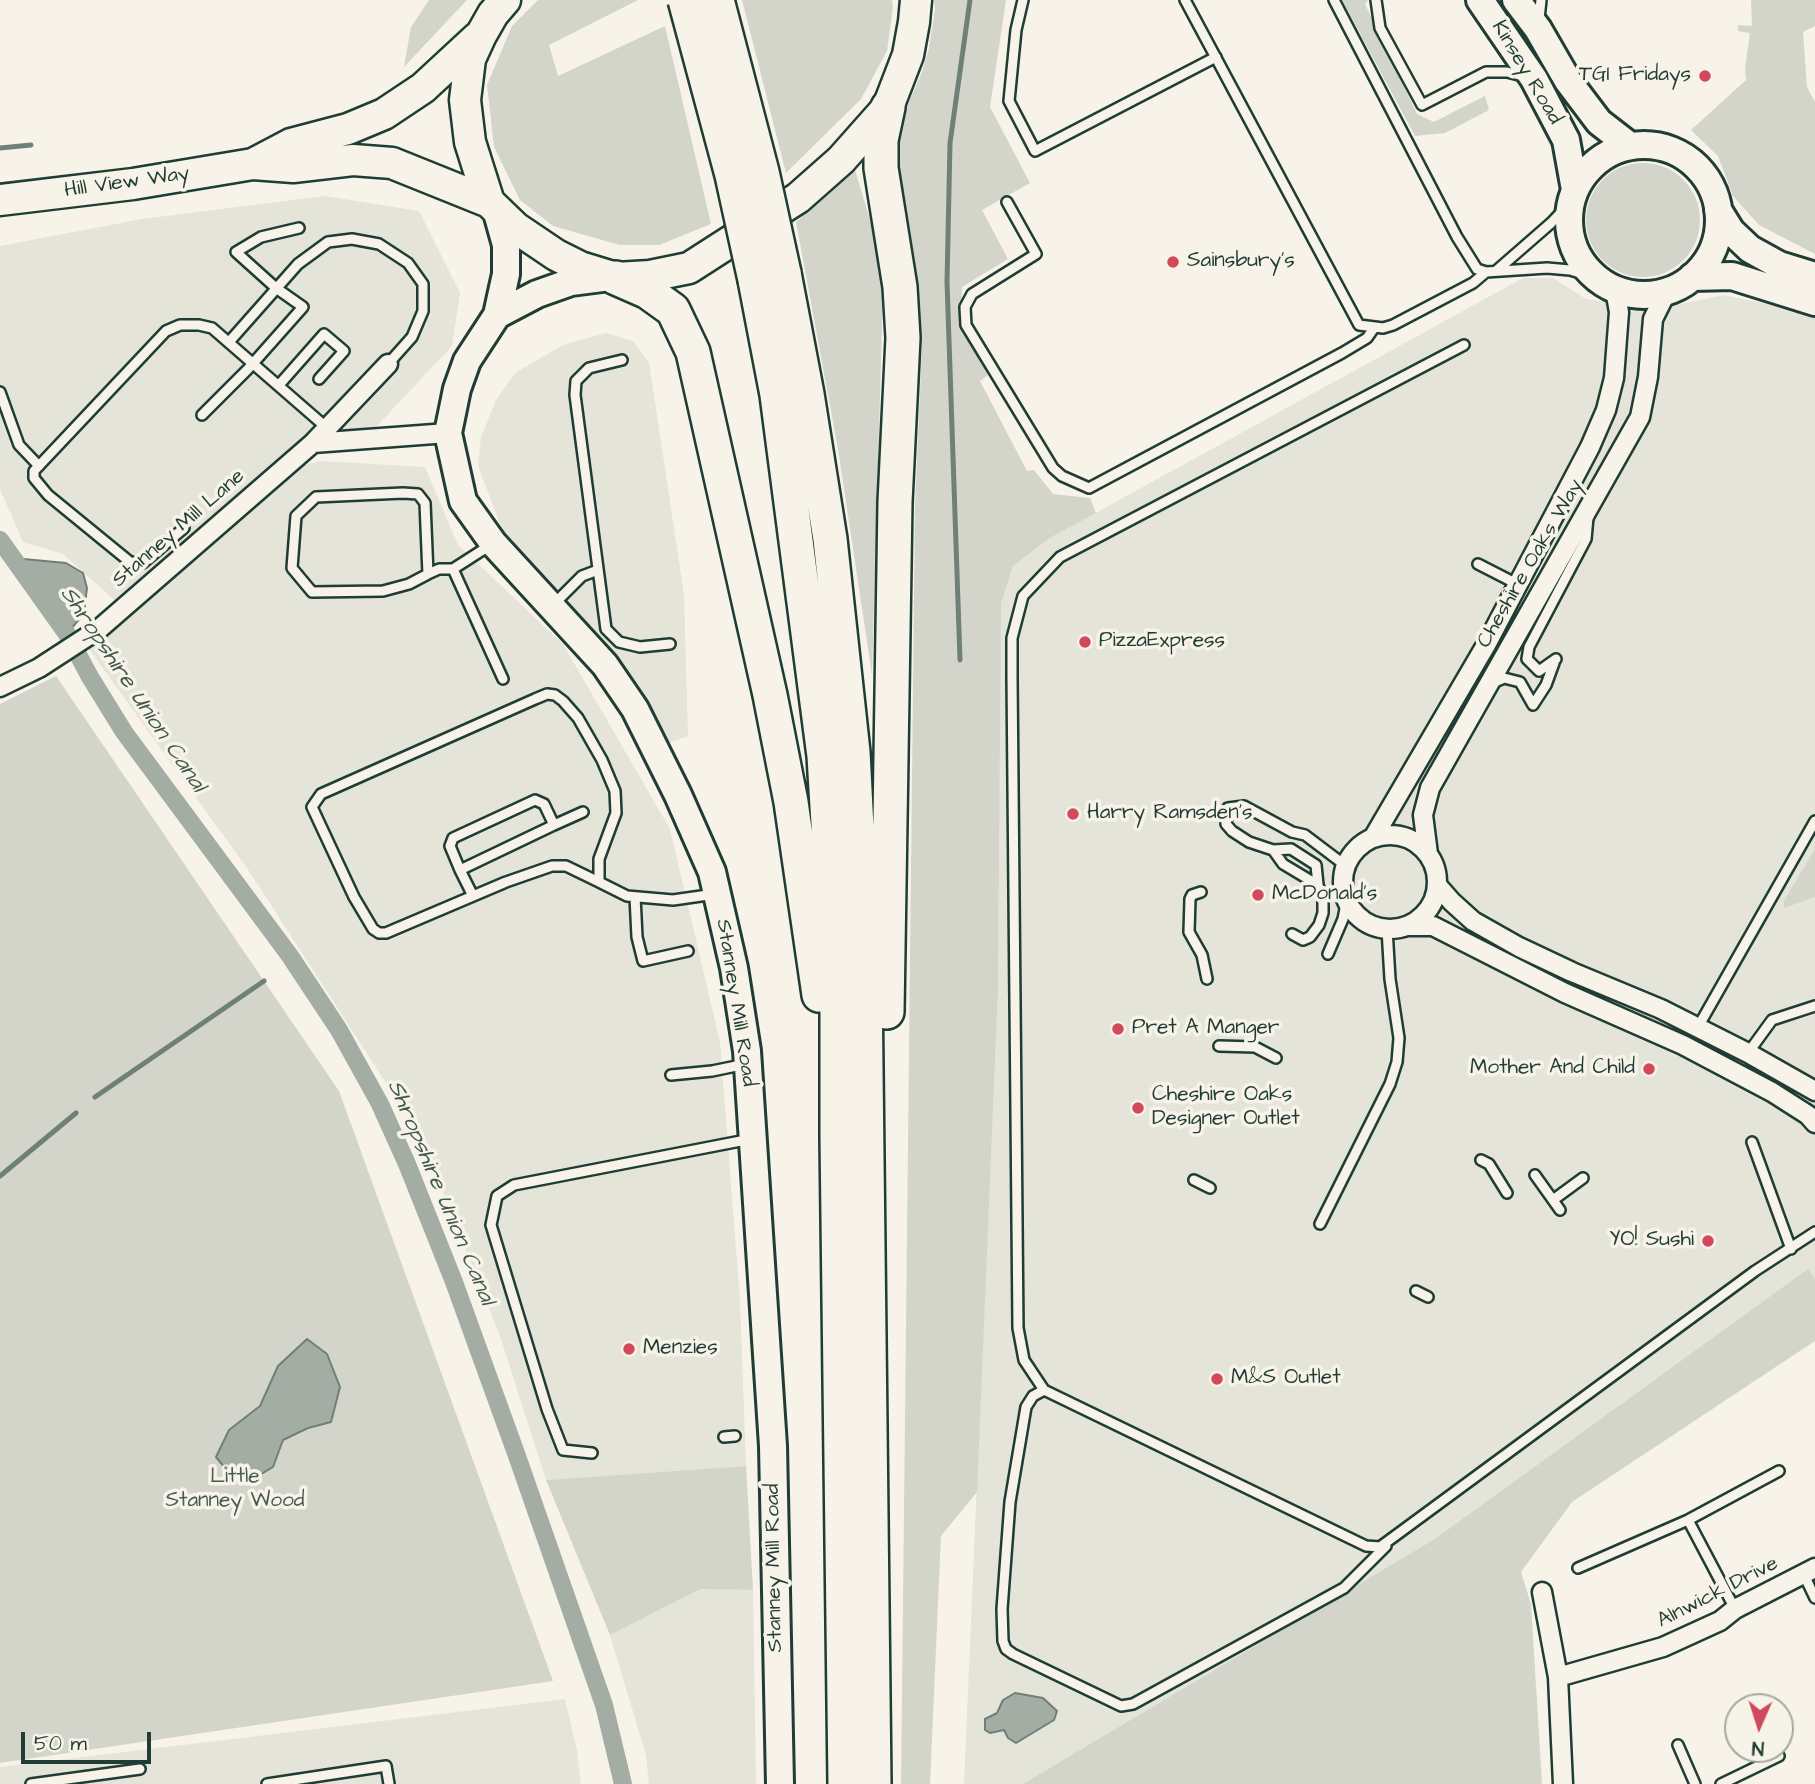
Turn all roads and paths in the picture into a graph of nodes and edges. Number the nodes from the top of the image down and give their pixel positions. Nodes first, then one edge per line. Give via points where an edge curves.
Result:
1 (505, 0) edge
2 (685, 0) edge
3 (717, 0) edge
4 (916, 0) edge
5 (1023, 0) edge
6 (1185, 0) edge
7 (1334, 0) edge
8 (1376, 0) edge
9 (1480, 0) edge
10 (1516, 0) edge
11 (1541, 0) edge
12 (1538, 29) junction
13 (481, 35) junction
14 (1216, 57) junction
15 (1534, 79) junction
16 (888, 107) junction
17 (1630, 146) junction
18 (253, 164) junction
19 (1572, 197) junction
20 (0, 200) edge
21 (1007, 202) dead end
22 (492, 205) junction
23 (1718, 210) junction
24 (299, 228) dead end
25 (1490, 272) junction
26 (769, 276) junction
27 (1815, 276) edge
28 (614, 277) junction
29 (1692, 278) junction
30 (1606, 284) junction
31 (276, 288) junction
32 (1667, 291) junction
33 (1815, 302) edge
34 (497, 315) junction
35 (1374, 328) junction
36 (229, 342) junction
37 (1464, 345) dead end
38 (622, 360) dead end
39 (253, 363) junction
40 (388, 364) joint
41 (319, 379) dead end
42 (279, 386) junction
43 (0, 392) edge
44 (202, 415) dead end
45 (327, 428) junction
46 (448, 433) junction
47 (313, 443) junction
48 (39, 466) junction
49 (1588, 509) junction
50 (184, 528) dead end
51 (493, 543) junction
52 (1478, 564) dead end
53 (453, 569) junction
54 (598, 570) junction
55 (428, 574) junction
56 (1519, 585) junction
57 (553, 606) junction
58 (670, 644) dead end
59 (503, 679) dead end
60 (1489, 684) junction
61 (0, 687) edge
62 (583, 812) dead end
63 (1815, 821) edge
64 (554, 825) junction
65 (1373, 838) junction
66 (1273, 850) junction
67 (1429, 854) junction
68 (1346, 866) junction
69 (460, 870) junction
70 (599, 881) junction
71 (1318, 885) junction
72 (1437, 885) junction
73 (1200, 892) dead end
74 (717, 894) junction
75 (472, 896) junction
76 (635, 897) junction
77 (1347, 899) junction
78 (1407, 926) junction
79 (1387, 929) junction
80 (1292, 934) dead end
81 (688, 951) dead end
82 (1328, 954) dead end
83 (1208, 979) dead end
84 (1815, 1006) edge
85 (1698, 1027) junction
86 (1219, 1046) dead end
87 (1748, 1053) junction
88 (1276, 1058) dead end
89 (748, 1064) junction
90 (671, 1075) dead end
91 (1815, 1091) edge
92 (1815, 1123) edge
93 (837, 1137) junction
94 (753, 1139) junction
95 (1752, 1142) dead end
96 (1481, 1160) dead end
97 (1535, 1175) dead end
98 (1583, 1178) dead end
99 (1194, 1180) dead end
100 (1210, 1188) dead end
101 (1507, 1193) dead end
102 (1553, 1200) junction
103 (1560, 1209) dead end
104 (1320, 1224) dead end
105 (1815, 1232) edge
106 (1791, 1249) junction
107 (1416, 1290) dead end
108 (1428, 1297) dead end
109 (868, 1304) junction
110 (1044, 1390) junction
111 (735, 1436) dead end
112 (724, 1437) dead end
113 (592, 1452) dead end
114 (1779, 1471) dead end
115 (1688, 1520) junction
116 (1392, 1539) junction
117 (1578, 1568) dead end
118 (1810, 1571) edge
119 (1542, 1592) dead end
120 (1815, 1598) edge
121 (1735, 1609) junction
122 (1558, 1677) junction
123 (1678, 1745) dead end
124 (1764, 1763) edge
125 (140, 1769) dead end
126 (31, 1784) edge
127 (267, 1784) edge
128 (389, 1784) edge
129 (780, 1784) edge
130 (845, 1784) edge
131 (874, 1784) edge
132 (1563, 1784) edge
133 (1695, 1784) edge
134 (1721, 1784) edge

1 - 13 main road
2 - 26 highway, bridge via 732,174
3 - 26 highway, bridge via 762,172
4 - 16 main road via 908,55
5 - 14 lane via 1009,101 1035,151
6 - 14 lane
7 - 25 lane via 1470,261 1477,269
8 - 15 lane via 1380,28 1422,105 1486,72
9 - 15 street, Kinsey Road
10 - 12 street, Kinsey Road
11 - 12 lane
12 - 17 street, Kinsey Road via 1599,122
13 - 18 main road, Hill View Way via 423,88 384,114 290,144
13 - 22 main road via 470,59 465,100 470,142
14 - 35 lane via 1354,319 1359,326
15 - 19 street, Kinsey Road via 1566,140
16 - 28 main road via 841,160 798,198 689,268
16 - 109 highway via 881,167 900,287 903,338 895,502 885,1110
17 - 19 street via 1596,161 1583,174
17 - 23 street via 1654,145 1677,152 1697,166 1711,186
18 - 20 main road, Hill View Way
18 - 22 main road, Hill View Way via 392,163
19 - 25 lane via 1544,230
19 - 30 street via 1571,239 1579,258
21 - 35 lane via 1036,254 972,294 965,307 966,325 1053,468 1088,488 1342,353 1367,338
22 - 28 main road via 556,255
22 - 34 street, Stanney Mill Road via 506,245 506,274
23 - 27 street via 1750,249 1779,265
23 - 29 street via 1712,251
24 - 31 lane via 261,237 236,252
25 - 30 lane via 1570,270
25 - 35 lane via 1393,325
26 - 93 highway via 777,394 824,757 837,975
26 - 109 highway via 807,394 830,538 853,752 865,979
28 - 34 street, Stanney Mill Road via 571,282
28 - 93 highway via 648,292 673,310 693,352 791,803
29 - 32 street
29 - 33 street via 1732,276
30 - 32 street via 1648,294
30 - 56 street, Cheshire Oaks Way via 1619,312 1614,378 1606,410
31 - 36 lane
31 - 39 lane via 303,307
31 - 40 lane via 328,242 352,239 379,244 408,263 423,284 423,311 412,337
32 - 49 street, Cheshire Oaks Way via 1654,320 1640,417
34 - 46 street, Stanney Mill Road via 467,362
36 - 39 lane
36 - 48 lane via 212,328 199,325 166,331
37 - 110 lane via 1060,557 1023,596 1012,638 1018,1328 1024,1360
38 - 54 lane via 589,368 576,381
39 - 42 lane
39 - 44 lane
40 - 45 street, Stanney Mill Lane
41 - 42 lane via 344,351 324,334
42 - 45 lane
43 - 48 lane via 19,444
45 - 47 street, Stanney Mill Lane
46 - 47 street
46 - 51 street, Stanney Mill Road via 463,501
47 - 61 street, Stanney Mill Lane via 99,629
48 - 50 lane via 34,478 48,495 130,562 143,563
49 - 60 street, Cheshire Oaks Way
49 - 60 lane via 1586,539 1529,647 1527,659 1539,671 1556,659 1546,685 1533,705 1520,682 1504,678
51 - 53 lane
51 - 57 street, Stanney Mill Road
52 - 56 lane
53 - 55 lane
53 - 59 lane
54 - 57 lane via 582,576
54 - 58 lane via 606,629 619,642 640,647
55 - 55 lane via 383,591 312,592 292,568 296,516 316,497 418,494 425,503
56 - 65 street, Cheshire Oaks Way
57 - 74 street, Stanney Mill Road via 605,665 635,709 678,795
60 - 67 street, Cheshire Oaks Way via 1430,788 1423,815
62 - 64 lane
63 - 85 lane
64 - 69 lane
64 - 69 lane via 544,804 535,800 453,838 450,846
65 - 67 street via 1397,835
65 - 68 street via 1357,849
66 - 68 lane via 1232,831 1226,824 1228,808 1244,806 1305,835
66 - 71 lane via 1283,864
66 - 71 lane via 1291,849 1316,865
67 - 72 street
68 - 77 street
69 - 75 lane
70 - 75 lane via 566,866 552,866
70 - 75 lane via 599,859 616,813 615,791 578,718 563,701 547,694 321,794 312,807 354,897 379,933
70 - 76 lane
71 - 80 lane via 1323,899 1319,925 1303,940
72 - 78 street via 1425,914
72 - 85 street via 1473,921 1519,947
73 - 83 lane via 1190,899 1189,932
74 - 76 lane via 673,900
74 - 89 street, Stanney Mill Road
76 - 81 lane via 643,961
77 - 79 street via 1359,917
77 - 82 lane
78 - 79 street
78 - 92 street via 1433,926 1565,993 1684,1045 1772,1091
79 - 104 lane via 1399,1038 1397,1062
84 - 87 lane via 1772,1020
85 - 87 street
86 - 88 lane via 1255,1047
87 - 91 street
89 - 90 lane
89 - 94 street, Stanney Mill Road
93 - 130 highway
94 - 113 lane via 514,1185 498,1196 491,1225 551,1419 563,1450
94 - 129 street, Stanney Mill Road via 773,1446
95 - 106 lane
96 - 101 lane via 1489,1164
97 - 102 lane
98 - 102 lane
99 - 100 lane
102 - 103 lane
105 - 106 lane
106 - 116 lane
107 - 108 lane
109 - 131 highway
110 - 116 lane via 1366,1546 1380,1546
110 - 116 lane via 1026,1407 1010,1502 1003,1640 1013,1654 1121,1706 1133,1704 1344,1588
111 - 112 lane
114 - 115 lane
115 - 117 lane
115 - 121 lane
118 - 120 lane
118 - 121 street, Alnwick Drive
119 - 122 street
121 - 122 street, Alnwick Drive via 1720,1621 1663,1647
122 - 132 street
123 - 133 lane
124 - 134 lane
125 - 126 lane
127 - 128 lane via 386,1766

